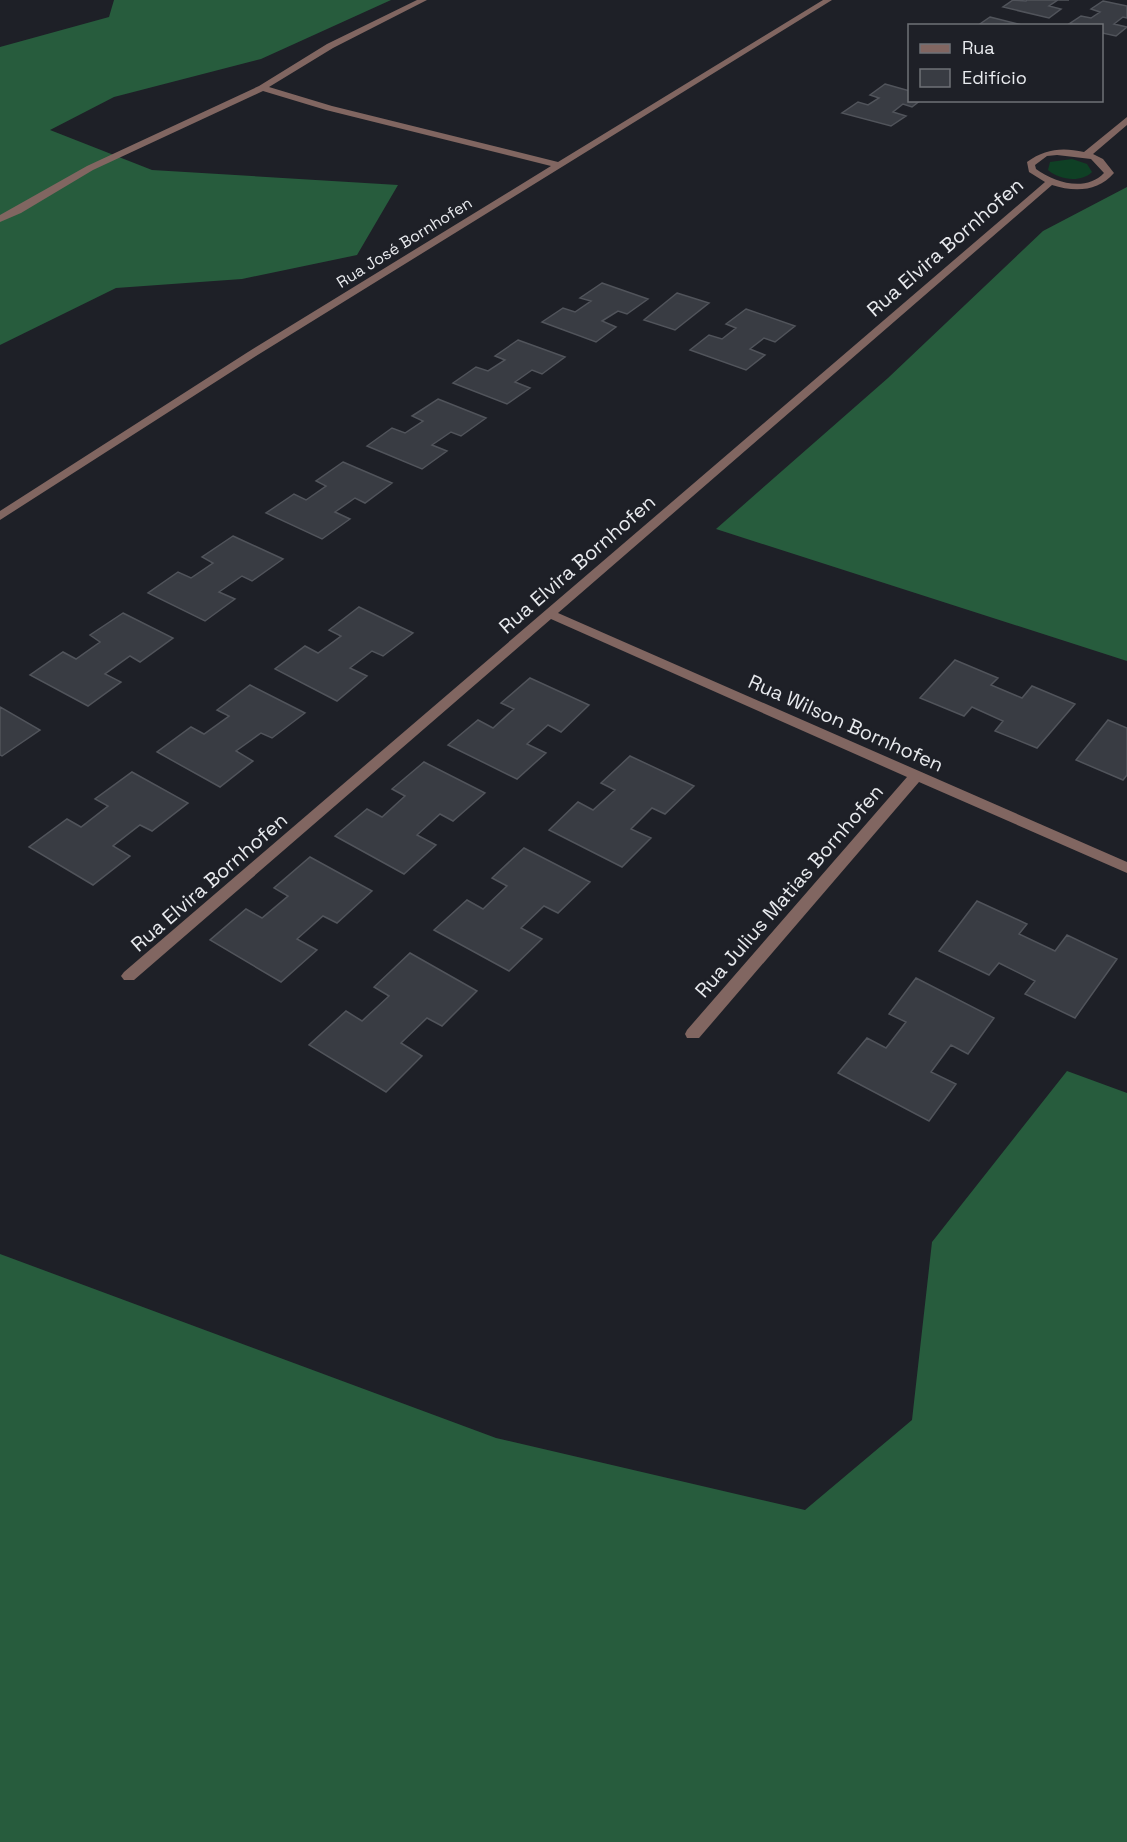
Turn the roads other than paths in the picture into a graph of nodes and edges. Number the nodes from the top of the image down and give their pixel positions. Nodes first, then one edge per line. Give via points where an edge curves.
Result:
1 (423, 0) edge
2 (828, 0) edge
3 (262, 88) junction
4 (1127, 120) edge
5 (1086, 155) junction
6 (558, 165) junction
7 (1050, 182) junction
8 (0, 219) edge
9 (0, 516) edge
10 (549, 614) junction
11 (917, 775) junction
12 (1127, 867) edge
13 (129, 976) dead end
14 (693, 1034) dead end

1 - 3 street via 330,46
2 - 6 street, Rua José Bornhofen
3 - 6 street
3 - 8 street via 90,168
4 - 5 street
5 - 7 street via 1057,152 1035,158 1030,164 1032,170
5 - 7 street via 1106,166 1109,173 1105,179 1081,186
6 - 9 street, Rua José Bornhofen
7 - 10 street, Rua Elvira Bornhofen
10 - 11 street, Rua Wilson Bornhofen
10 - 13 street, Rua Elvira Bornhofen
11 - 12 street, Rua Wilson Bornhofen
11 - 14 street, Rua Julius Matias Bornhofen

